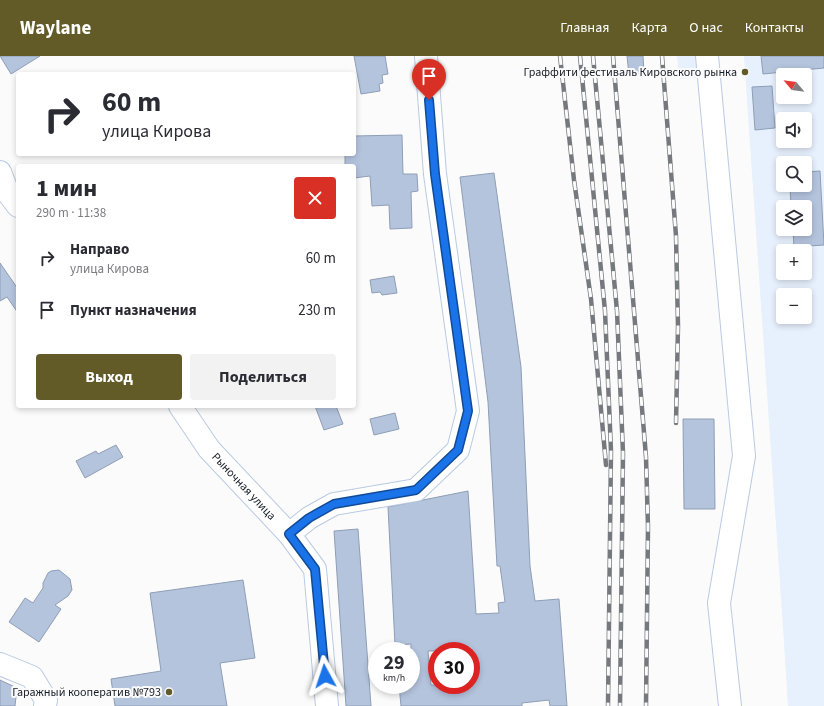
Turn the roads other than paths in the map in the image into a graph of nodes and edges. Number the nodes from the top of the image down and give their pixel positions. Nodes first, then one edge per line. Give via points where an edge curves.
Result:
1 (426, 56) edge
2 (707, 56) edge
3 (0, 172) edge
4 (16, 203) edge
5 (181, 408) edge
6 (289, 534) junction
7 (0, 664) edge
8 (45, 706) edge
9 (327, 706) edge
10 (730, 706) edge

1 - 6 street via 435,174 468,411 458,450 416,490 334,504 309,518
2 - 10 street via 744,456 719,603
3 - 4 street via 8,193
5 - 6 street, Рыночная улица via 209,449
6 - 9 street, Рыночная улица via 315,569
7 - 8 street via 32,677 46,700

